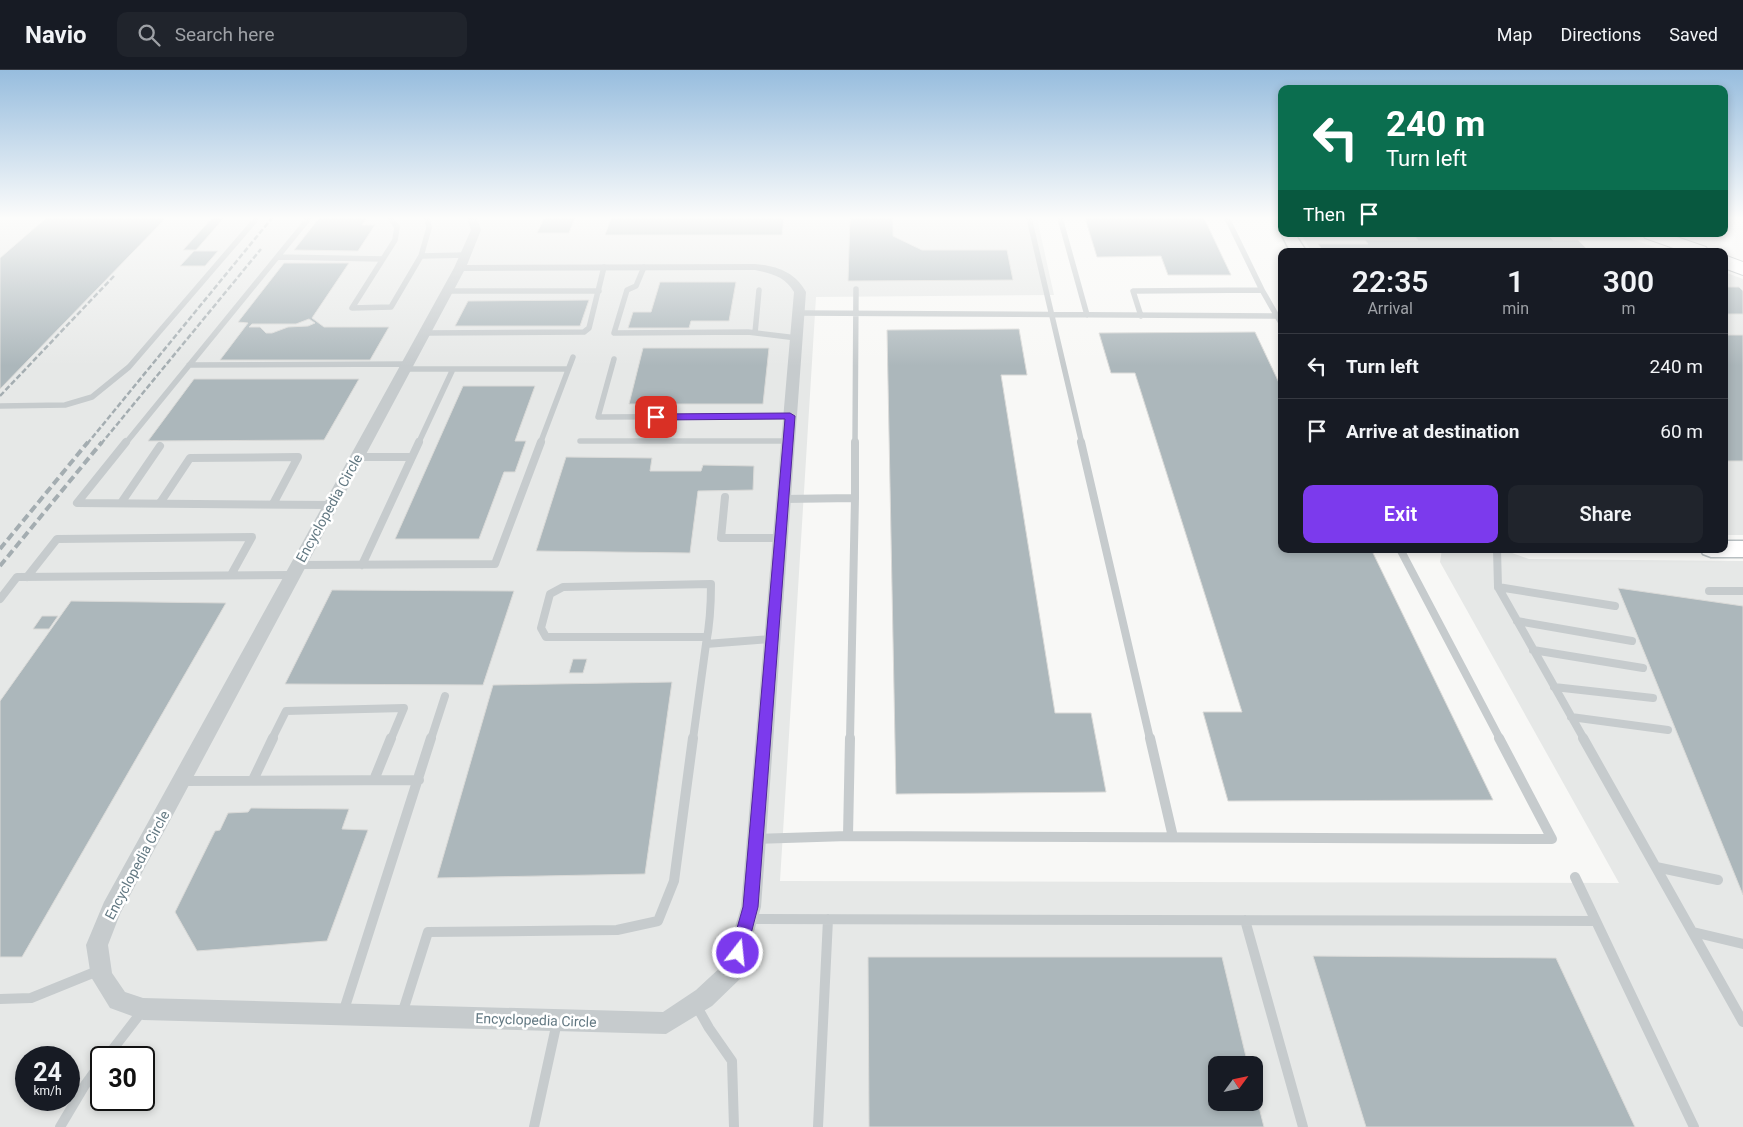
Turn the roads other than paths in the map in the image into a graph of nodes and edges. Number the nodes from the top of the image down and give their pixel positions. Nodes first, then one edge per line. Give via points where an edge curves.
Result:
1 (214, 267) edge
2 (269, 267) edge
3 (377, 267) edge
4 (414, 267) edge
5 (460, 267) edge
6 (604, 267) edge
7 (644, 267) edge
8 (758, 267) edge
9 (1041, 267) edge
10 (1074, 267) edge
11 (1251, 267) edge
12 (759, 290) dead end
13 (856, 290) dead end
14 (1262, 290) junction
15 (448, 291) junction
16 (599, 292) junction
17 (799, 314) junction
18 (856, 314) junction
19 (1052, 315) junction
20 (1087, 315) junction
21 (1141, 316) junction
22 (1277, 316) joint
23 (755, 332) junction
24 (425, 333) junction
25 (797, 338) junction
26 (573, 357) dead end
27 (614, 359) dead end
28 (189, 365) junction
29 (406, 367) junction
30 (453, 369) junction
31 (568, 369) junction
32 (0, 406) edge
33 (790, 416) junction
34 (580, 441) dead end
35 (788, 441) junction
36 (160, 446) dead end
37 (358, 457) junction
38 (412, 457) junction
39 (725, 497) dead end
40 (784, 498) junction
41 (855, 498) junction
42 (121, 503) junction
43 (160, 503) junction
44 (273, 504) junction
45 (331, 505) junction
46 (780, 538) junction
47 (1728, 549) edge
48 (1743, 549) edge
49 (1402, 553) edge
50 (1498, 553) edge
51 (362, 564) junction
52 (296, 570) junction
53 (231, 575) junction
54 (27, 577) junction
55 (1498, 587) junction
56 (1709, 591) dead end
57 (1743, 591) edge
58 (0, 599) edge
59 (1615, 606) dead end
60 (1517, 621) junction
61 (706, 640) junction
62 (772, 640) junction
63 (1632, 641) dead end
64 (1533, 650) junction
65 (1643, 668) dead end
66 (1554, 687) junction
67 (446, 696) dead end
68 (1653, 698) dead end
69 (1571, 717) junction
70 (1668, 730) dead end
71 (181, 780) junction
72 (252, 780) junction
73 (374, 780) junction
74 (419, 780) junction
75 (848, 836) junction
76 (1172, 837) junction
77 (756, 839) junction
78 (1656, 867) junction
79 (1575, 877) dead end
80 (1718, 880) dead end
81 (748, 919) junction
82 (828, 919) junction
83 (1245, 920) junction
84 (1596, 921) junction
85 (1692, 932) junction
86 (1743, 944) edge
87 (101, 970) junction
88 (0, 998) edge
89 (695, 1004) junction
90 (143, 1009) junction
91 (342, 1015) junction
92 (402, 1016) junction
93 (557, 1020) junction
94 (1743, 1022) edge
95 (115, 1046) edge
96 (90, 1077) edge
97 (60, 1127) edge
98 (534, 1127) edge
99 (734, 1127) edge
100 (818, 1127) edge
101 (1303, 1127) edge
102 (1694, 1127) edge

1 - 32 lane via 129,367 92,397 65,406
2 - 28 lane
3 - 4 lane via 352,308 391,308
5 - 15 street, Encyclopedia Circle
6 - 16 lane
7 - 23 lane via 636,286 627,290 614,333
8 - 17 street, Encyclopedia Circle via 773,269 797,283
9 - 19 lane
10 - 20 lane
11 - 14 lane
12 - 23 lane
13 - 18 lane
14 - 21 lane via 1133,291
14 - 22 lane
15 - 16 lane
15 - 24 street, Encyclopedia Circle
16 - 24 lane via 589,328 584,332
17 - 18 lane
17 - 25 street, Encyclopedia Circle
18 - 19 lane
18 - 41 lane
19 - 20 lane
19 - 76 lane
20 - 21 lane
21 - 22 lane
23 - 25 lane
24 - 29 street, Encyclopedia Circle
25 - 33 street, Encyclopedia Circle
26 - 31 lane
27 - 33 lane via 598,417
28 - 29 lane
28 - 42 lane via 77,503
29 - 30 lane
29 - 37 street, Encyclopedia Circle
30 - 31 lane
30 - 38 lane
31 - 51 lane via 494,564
33 - 35 street, Encyclopedia Circle
34 - 35 lane
35 - 40 street, Encyclopedia Circle
36 - 42 lane
37 - 38 lane
37 - 45 street, Encyclopedia Circle
38 - 51 lane
39 - 46 lane via 720,538
40 - 41 lane
40 - 46 street, Encyclopedia Circle
41 - 75 lane
42 - 43 lane
43 - 44 lane
43 - 44 lane via 190,458 298,457
44 - 45 lane
45 - 52 street, Encyclopedia Circle
46 - 62 street, Encyclopedia Circle
47 - 48 street
49 - 76 lane via 1552,838
50 - 55 lane
51 - 52 lane
52 - 53 lane
52 - 71 street, Encyclopedia Circle
53 - 54 lane
53 - 54 lane via 252,537 57,539
54 - 58 lane via 17,577
55 - 59 lane
55 - 60 lane
56 - 57 lane
60 - 63 lane
60 - 64 lane
61 - 61 lane via 711,612 710,584 563,587 550,594 541,628 546,637
61 - 62 lane
61 - 92 lane via 674,881 658,921 617,930 428,932
62 - 77 street, Encyclopedia Circle
64 - 65 lane
64 - 66 lane
66 - 68 lane
66 - 69 lane
67 - 74 lane
69 - 70 lane
69 - 78 lane
71 - 72 lane
71 - 87 street, Encyclopedia Circle via 111,909 97,945
72 - 73 lane
72 - 73 lane via 286,711 404,708
73 - 74 lane
74 - 91 lane
75 - 76 lane
75 - 77 lane
77 - 81 street, Encyclopedia Circle
78 - 80 lane
78 - 85 lane
79 - 84 lane
81 - 82 lane
81 - 89 street, Encyclopedia Circle via 733,970
82 - 83 lane
82 - 100 lane
83 - 84 lane
83 - 101 lane
84 - 102 lane
85 - 86 lane
85 - 94 lane
87 - 88 lane via 31,998
87 - 90 street, Encyclopedia Circle via 102,977 118,1000
89 - 93 street, Encyclopedia Circle via 666,1023
89 - 99 lane via 732,1061
90 - 91 street, Encyclopedia Circle
90 - 95 lane
91 - 92 street, Encyclopedia Circle
92 - 93 street, Encyclopedia Circle
93 - 98 lane
96 - 97 lane

